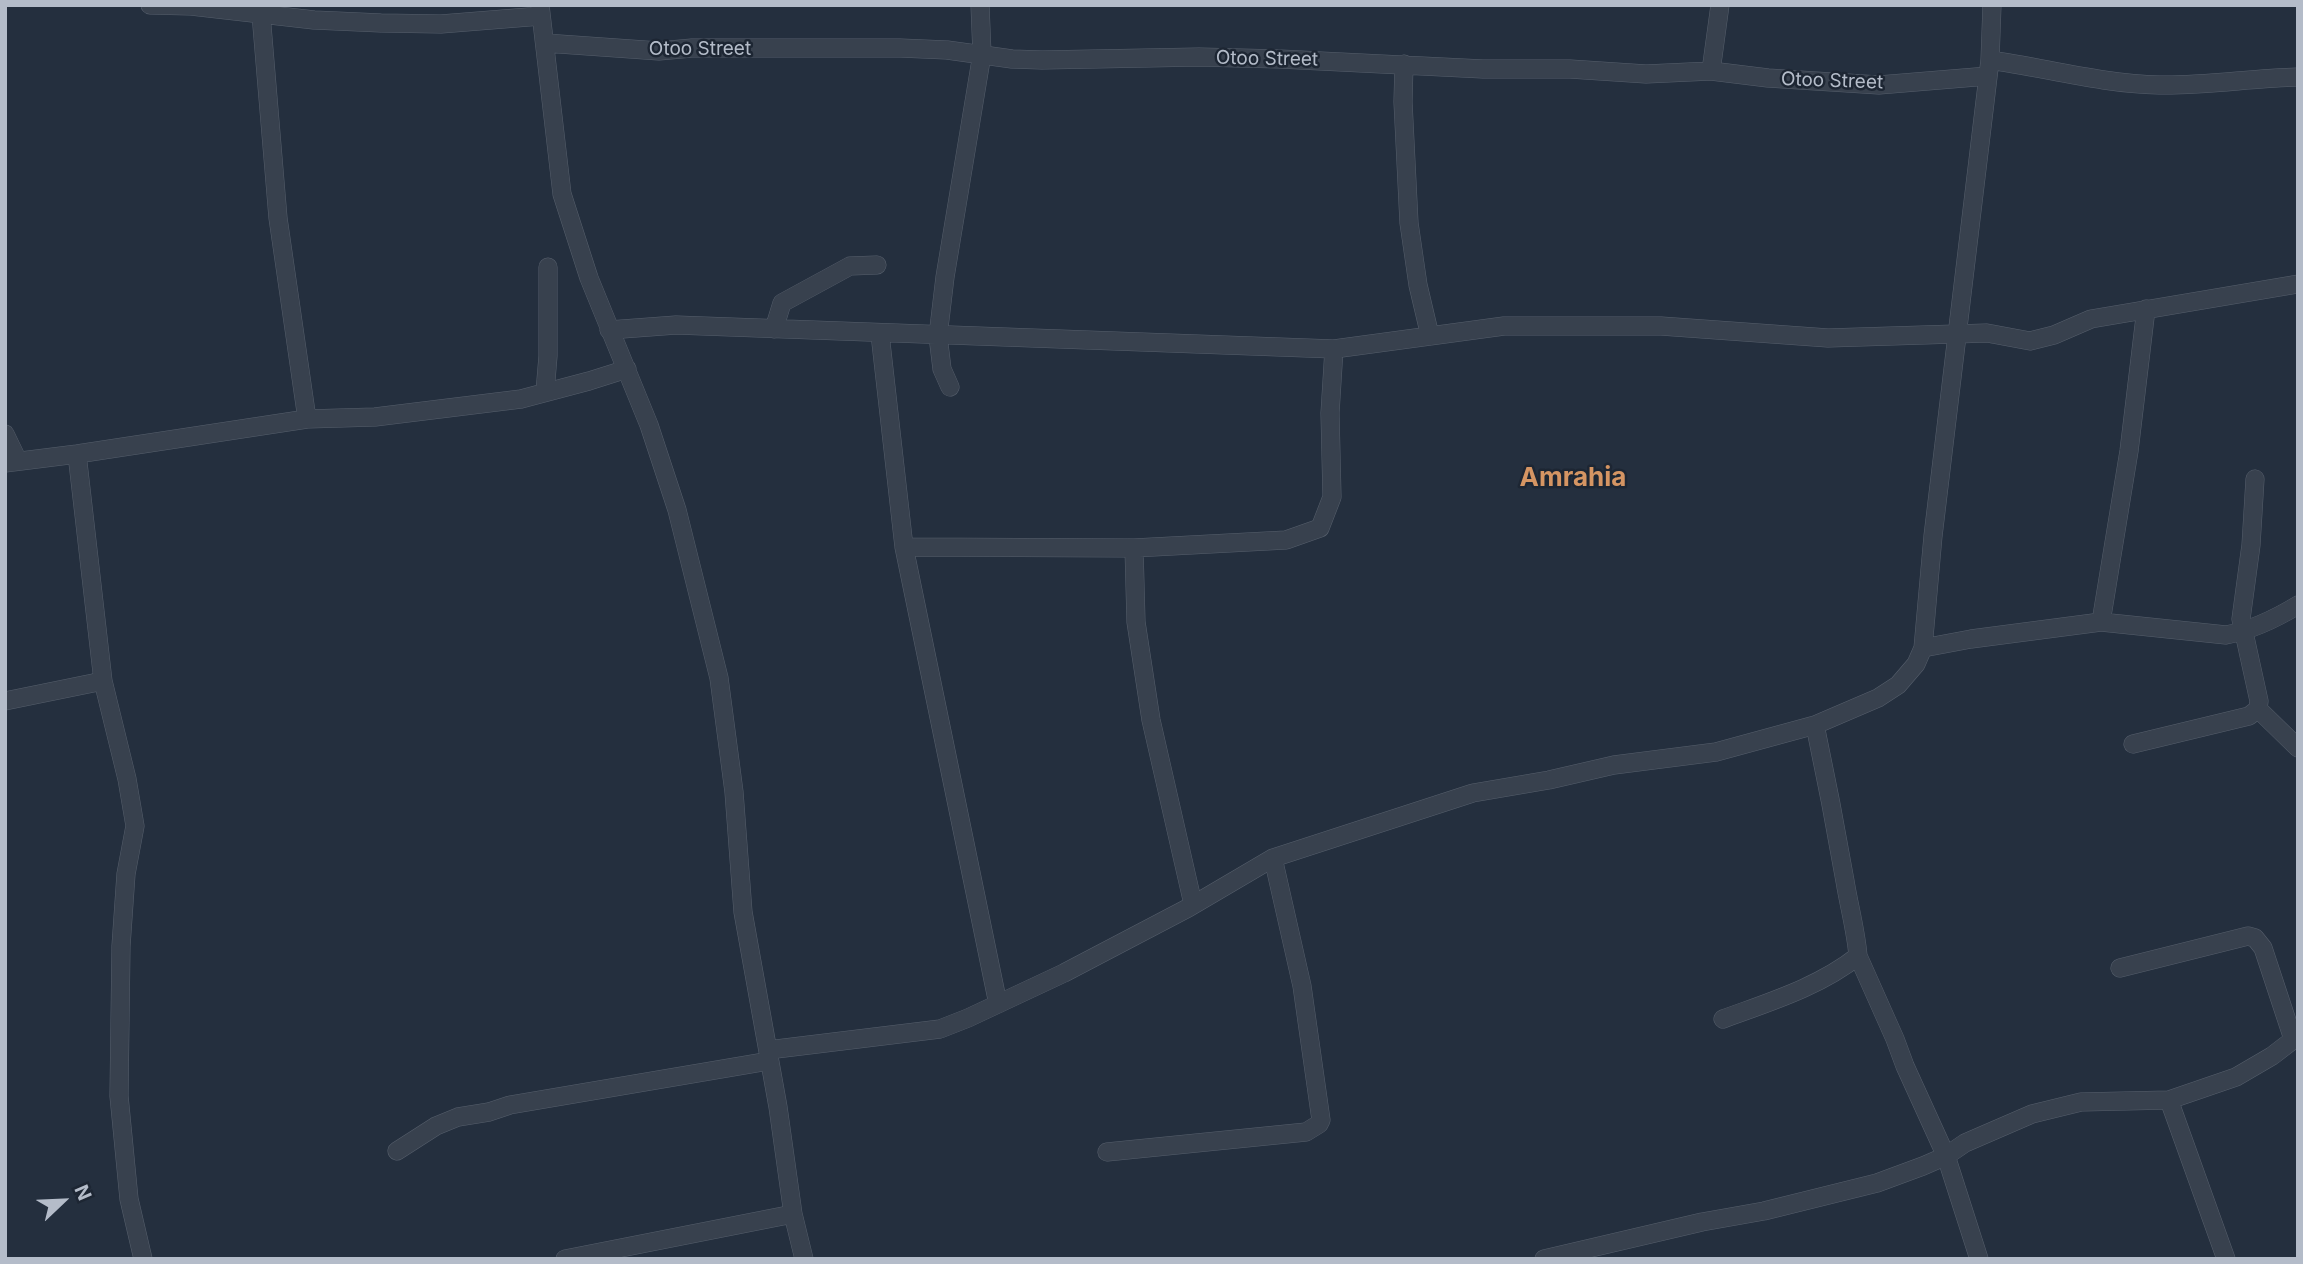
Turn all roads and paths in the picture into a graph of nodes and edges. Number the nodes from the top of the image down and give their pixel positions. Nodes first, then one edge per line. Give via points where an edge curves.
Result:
1 (150, 5) edge
2 (980, 5) edge
3 (1720, 5) edge
4 (1992, 5) edge
5 (541, 10) edge
6 (261, 14) junction
7 (545, 43) junction
8 (982, 54) junction
9 (1404, 64) junction
10 (1989, 68) junction
11 (1711, 71) junction
12 (2298, 77) edge
13 (877, 265) dead end
14 (548, 267) dead end
15 (2298, 284) edge
16 (2146, 309) junction
17 (774, 329) junction
18 (609, 330) junction
19 (1957, 333) junction
20 (880, 334) junction
21 (938, 335) junction
22 (1430, 337) junction
23 (1334, 349) junction
24 (627, 369) junction
25 (950, 387) dead end
26 (545, 392) junction
27 (307, 419) junction
28 (5, 434) edge
29 (78, 454) junction
30 (11, 462) edge
31 (2255, 479) dead end
32 (904, 547) junction
33 (1134, 548) junction
34 (2298, 605) edge
35 (2101, 622) junction
36 (2243, 632) junction
37 (1923, 648) junction
38 (103, 681) junction
39 (5, 701) edge
40 (2258, 709) junction
41 (1815, 725) junction
42 (2133, 744) dead end
43 (2298, 748) edge
44 (1273, 858) junction
45 (1193, 904) junction
46 (1858, 956) junction
47 (2120, 968) dead end
48 (998, 1004) junction
49 (1723, 1019) dead end
50 (2295, 1038) edge
51 (769, 1056) junction
52 (2169, 1100) junction
53 (397, 1151) dead end
54 (1107, 1152) dead end
55 (1946, 1156) junction
56 (793, 1213) junction
57 (143, 1259) edge
58 (565, 1259) edge
59 (804, 1259) edge
60 (1544, 1259) edge
61 (1979, 1259) edge
62 (2226, 1259) edge

1 - 6 street
2 - 8 street
3 - 11 street
4 - 10 street
5 - 6 street via 441,24
5 - 7 street
6 - 27 street via 278,218
7 - 8 street, Otoo Street via 659,51 900,48
7 - 18 street via 562,194
8 - 9 street, Otoo Street via 1042,60 1199,57
8 - 21 street
9 - 11 street, Otoo Street via 1646,74
9 - 22 street via 1409,223
10 - 11 street, Otoo Street via 1879,85
10 - 12 street, Otoo Street via 2048,68 2109,81 2160,85
10 - 19 street
13 - 17 street via 850,266 782,303
14 - 26 street
15 - 16 street
16 - 19 street via 2091,318 2030,341
16 - 35 street via 2129,452
17 - 18 street via 676,325
17 - 20 street
18 - 24 street
19 - 22 street via 1828,338 1661,326 1504,326
19 - 37 street
20 - 21 street
20 - 32 street
21 - 23 street
21 - 25 street via 942,369
22 - 23 street
23 - 33 street via 1332,497 1320,528 1286,540
24 - 26 street
24 - 51 street via 677,510 719,678 743,912
26 - 27 street via 375,417
27 - 29 street
28 - 30 street
29 - 30 street
29 - 38 street
31 - 36 street
32 - 33 street
32 - 48 street
33 - 45 street via 1136,622 1152,720
34 - 36 street
35 - 36 street via 2226,635
35 - 37 street
36 - 40 street
37 - 41 street via 1898,685
38 - 39 street
38 - 57 street via 135,826 121,946 119,1096 129,1199
40 - 42 street via 2249,716
40 - 43 street
41 - 44 street via 1716,752 1614,765 1473,793
41 - 46 street
44 - 45 street
44 - 54 street via 1303,986 1319,1124 1306,1132
45 - 48 street
46 - 49 street via 1815,983
46 - 55 street
47 - 50 street via 2255,938 2268,961
48 - 51 street via 940,1029
50 - 52 street via 2236,1077
51 - 53 street via 458,1117
51 - 56 street
52 - 55 street via 2081,1102 2032,1114
52 - 62 street
55 - 60 street via 1877,1183
55 - 61 street
56 - 58 street
56 - 59 street

